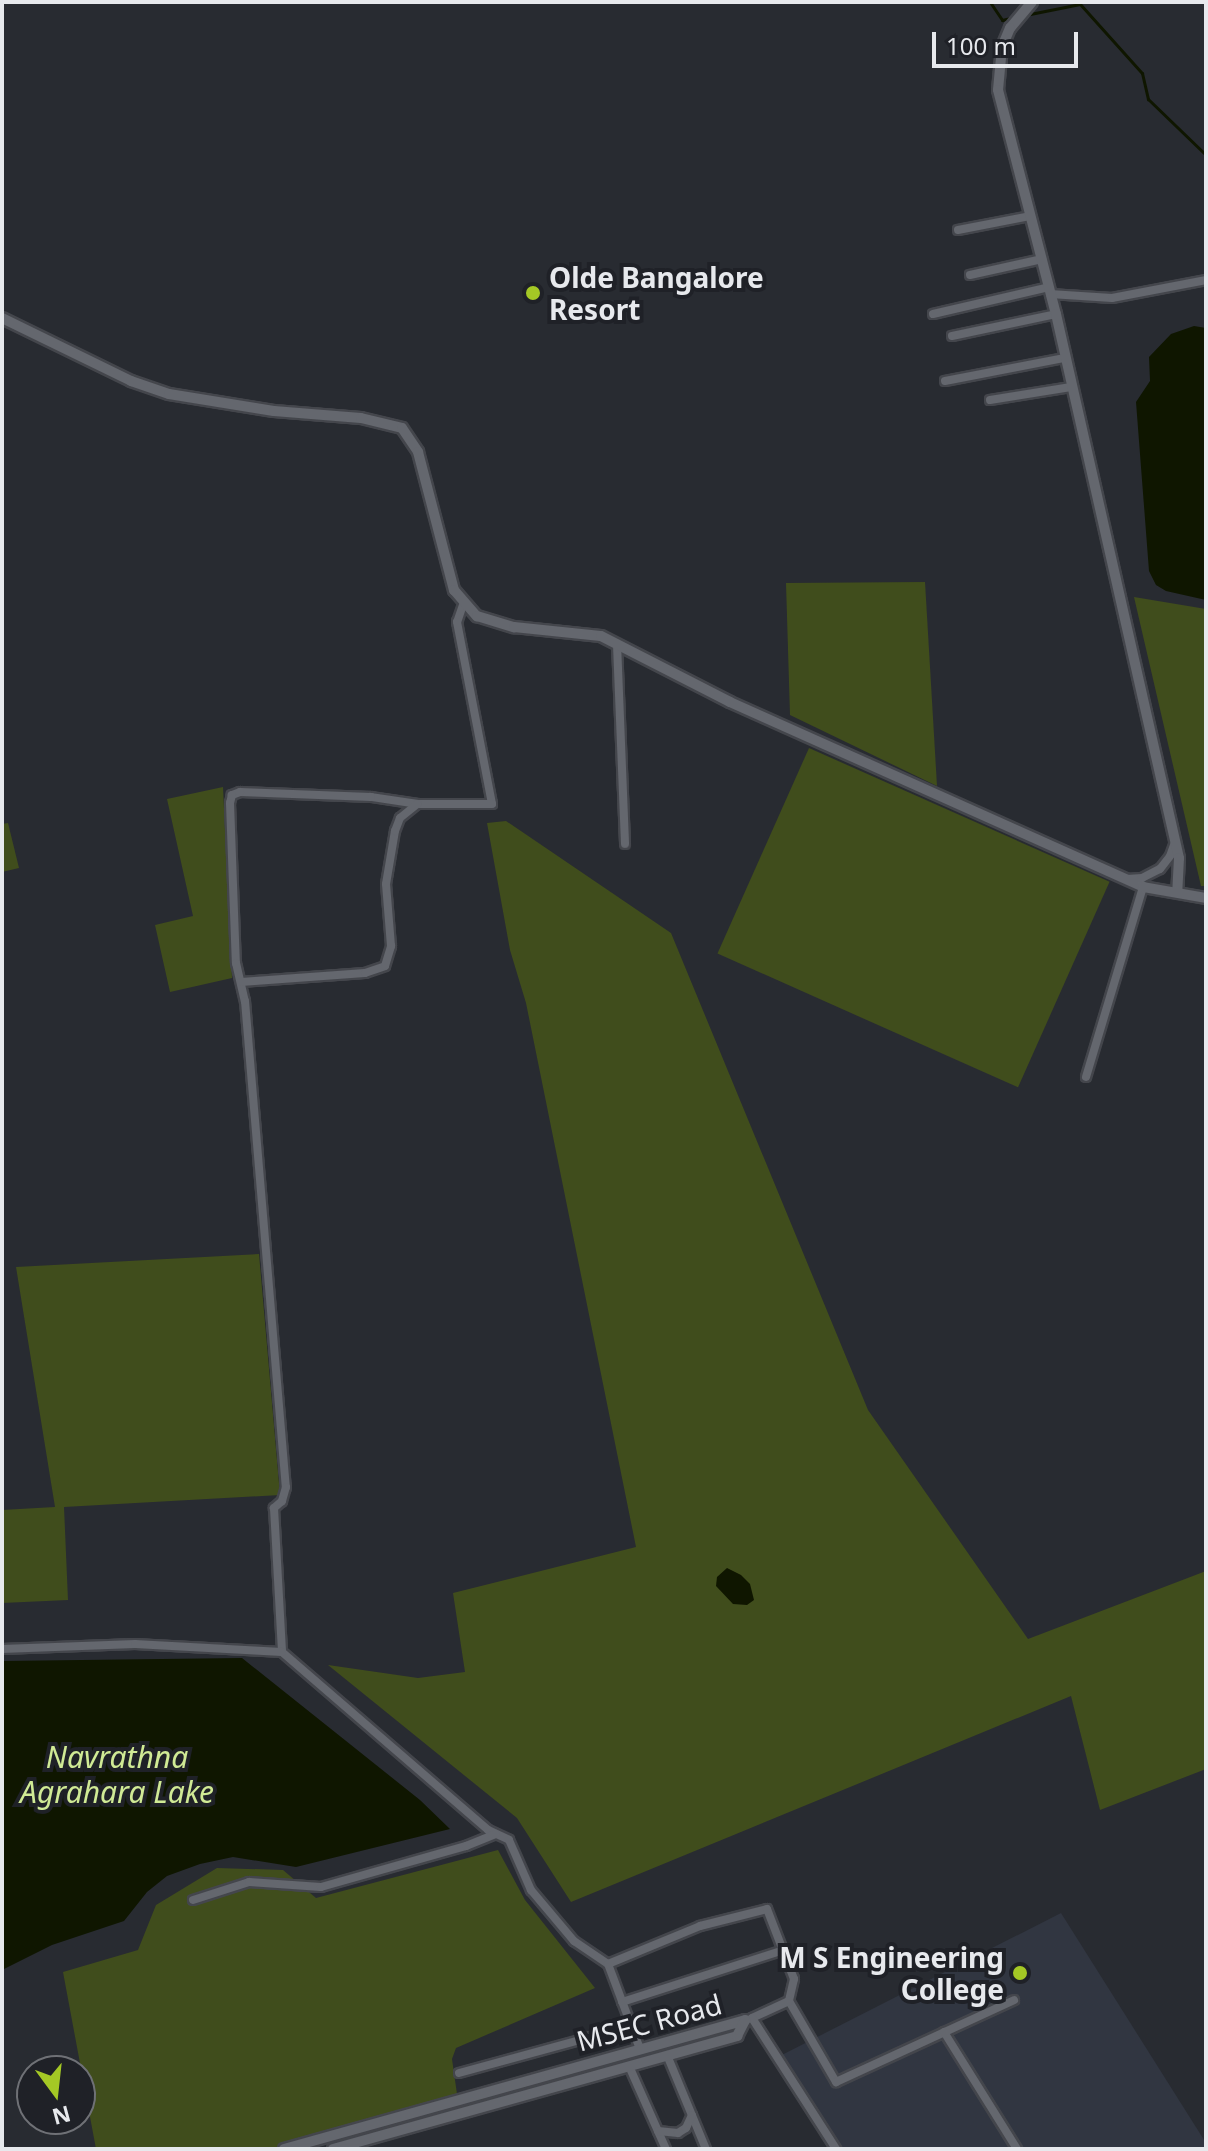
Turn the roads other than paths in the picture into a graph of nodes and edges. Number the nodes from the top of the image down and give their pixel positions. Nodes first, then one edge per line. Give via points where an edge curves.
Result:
1 (1032, 2) edge
2 (1030, 216) junction
3 (958, 230) dead end
4 (1042, 259) junction
5 (970, 275) dead end
6 (1206, 280) edge
7 (1049, 290) junction
8 (933, 314) dead end
9 (1056, 314) junction
10 (2, 318) edge
11 (952, 336) dead end
12 (1065, 358) junction
13 (945, 381) dead end
14 (1071, 387) junction
15 (990, 400) dead end
16 (464, 602) junction
17 (617, 644) junction
18 (418, 804) junction
19 (1175, 841) junction
20 (625, 844) dead end
21 (1121, 878) junction
22 (1143, 887) junction
23 (1177, 892) junction
24 (1206, 898) edge
25 (241, 982) junction
26 (1086, 1077) dead end
27 (2, 1649) edge
28 (282, 1652) junction
29 (496, 1834) junction
30 (193, 1900) dead end
31 (784, 1950) junction
32 (608, 1964) junction
33 (1014, 2000) dead end
34 (789, 2001) junction
35 (622, 2002) junction
36 (749, 2019) junction
37 (631, 2026) junction
38 (944, 2032) junction
39 (640, 2049) junction
40 (667, 2055) junction
41 (629, 2066) junction
42 (459, 2073) dead end
43 (429, 2108) junction
44 (692, 2114) junction
45 (433, 2120) junction
46 (658, 2131) junction
47 (284, 2149) edge
48 (333, 2149) edge
49 (666, 2149) edge
50 (706, 2149) edge
51 (836, 2149) edge
52 (1017, 2149) edge

1 - 2 street via 1002,47 998,90
2 - 3 street
2 - 4 street
4 - 5 street
4 - 7 street
6 - 7 street via 1112,298
7 - 8 street
7 - 9 street
9 - 11 street
9 - 12 street
10 - 16 street via 169,394 402,428 418,452 444,560
12 - 13 street
12 - 14 street
14 - 15 street
14 - 19 street
16 - 17 street via 477,616 514,627 601,636
16 - 18 street via 458,614 459,635 492,804
17 - 20 street
17 - 21 street via 744,709
18 - 25 street via 400,818 395,831 386,884 391,946 385,966 365,973
18 - 25 street via 371,797 232,795 236,963
19 - 21 street via 1155,873
19 - 23 street
21 - 22 street
22 - 23 street
22 - 26 street
23 - 24 street
25 - 28 street via 286,1487 274,1508
27 - 28 street via 135,1644
28 - 29 street
29 - 30 street via 321,1887 249,1882
29 - 32 street via 509,1840 528,1886 571,1938
31 - 32 street via 767,1909 760,1908
31 - 34 street via 794,1979
31 - 35 street
32 - 35 street
33 - 38 street
34 - 36 street
34 - 38 street via 836,2082
35 - 37 street
36 - 39 street, MSEC Road
36 - 40 street, MSEC Road via 737,2036
36 - 51 street
37 - 39 street
37 - 42 street
38 - 52 street
39 - 43 street, MSEC Road
40 - 41 street, MSEC Road
40 - 44 street
41 - 45 street, MSEC Road
41 - 46 street
43 - 45 street
43 - 47 street, MSEC Road
44 - 46 street via 678,2133
44 - 50 street
45 - 48 street, MSEC Road
46 - 49 street

